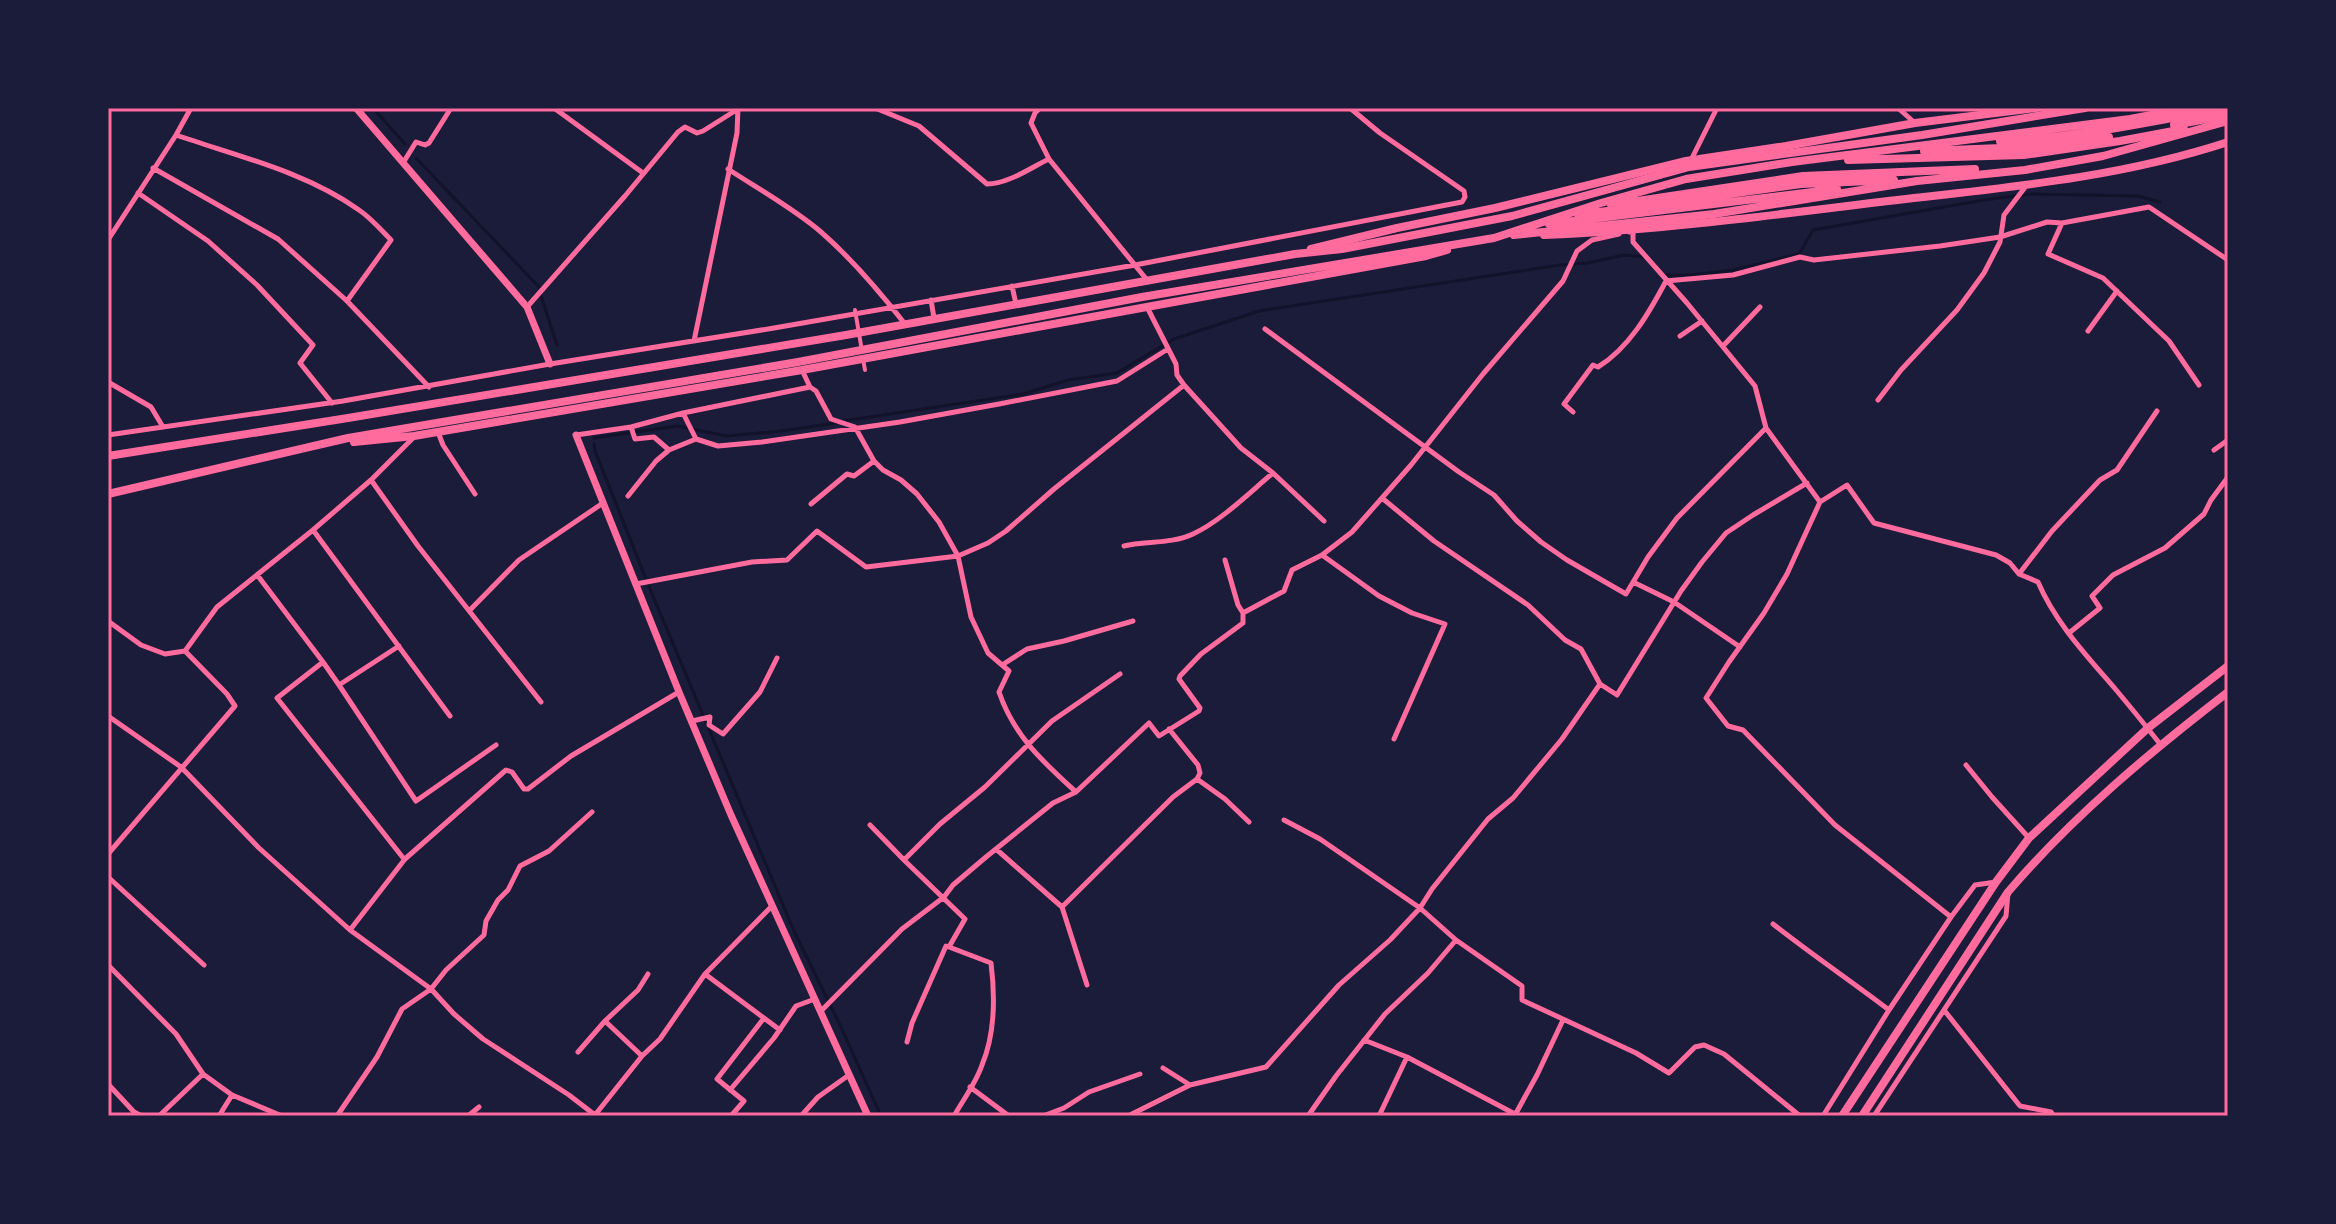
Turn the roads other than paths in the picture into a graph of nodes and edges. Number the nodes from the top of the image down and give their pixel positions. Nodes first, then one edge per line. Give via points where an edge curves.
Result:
1 (191, 108) edge
2 (356, 108) edge
3 (451, 108) edge
4 (554, 108) edge
5 (738, 108) edge
6 (875, 108) edge
7 (1040, 108) edge
8 (1350, 108) edge
9 (1717, 108) edge
10 (1898, 108) edge
11 (2036, 108) edge
12 (2085, 108) edge
13 (2189, 108) edge
14 (2225, 108) edge
15 (2228, 119) edge
16 (1915, 123) junction
17 (176, 135) junction
18 (2228, 142) edge
19 (1946, 143) junction
20 (1865, 153) junction
21 (1049, 159) junction
22 (1691, 160) junction
23 (1792, 162) junction
24 (403, 163) junction
25 (2044, 166) junction
26 (153, 168) junction
27 (728, 169) junction
28 (643, 173) junction
29 (1935, 179) junction
30 (1917, 181) junction
31 (2026, 185) junction
32 (138, 193) junction
33 (1580, 210) junction
34 (1555, 218) junction
35 (2062, 223) junction
36 (1529, 226) junction
37 (1633, 231) junction
38 (2000, 237) junction
39 (1494, 238) junction
40 (108, 240) edge
41 (1477, 240) junction
42 (1295, 254) junction
43 (2228, 260) edge
44 (1135, 265) junction
45 (1147, 280) junction
46 (1666, 281) junction
47 (1012, 286) junction
48 (2117, 291) junction
49 (931, 300) junction
50 (347, 301) junction
51 (1016, 304) junction
52 (527, 307) junction
53 (892, 307) junction
54 (1147, 307) junction
55 (1760, 307) dead end
56 (855, 312) junction
57 (934, 318) junction
58 (1702, 321) junction
59 (905, 324) junction
60 (1265, 329) dead end
61 (2088, 331) dead end
62 (1680, 336) dead end
63 (694, 341) junction
64 (1723, 346) junction
65 (1167, 348) junction
66 (550, 364) junction
67 (802, 370) junction
68 (865, 370) dead end
69 (108, 382) edge
70 (1184, 385) junction
71 (2199, 385) dead end
72 (429, 387) junction
73 (810, 387) junction
74 (1878, 400) dead end
75 (332, 403) junction
76 (2157, 411) dead end
77 (1573, 412) dead end
78 (683, 413) junction
79 (163, 427) junction
80 (631, 427) junction
81 (855, 427) junction
82 (1766, 428) junction
83 (438, 432) junction
84 (108, 435) edge
85 (576, 435) joint
86 (414, 436) junction
87 (696, 439) junction
88 (2228, 440) edge
89 (1426, 446) junction
90 (301, 448) junction
91 (669, 450) junction
92 (2214, 450) dead end
93 (108, 456) edge
94 (874, 461) junction
95 (1273, 473) junction
96 (2228, 477) edge
97 (371, 480) junction
98 (1807, 483) junction
99 (108, 494) edge
100 (475, 494) dead end
101 (628, 496) dead end
102 (1382, 498) junction
103 (1820, 502) junction
104 (603, 503) junction
105 (811, 504) dead end
106 (1324, 521) dead end
107 (313, 530) junction
108 (1124, 546) dead end
109 (1322, 555) junction
110 (958, 556) junction
111 (1225, 560) dead end
112 (2019, 574) junction
113 (258, 576) junction
114 (1633, 582) junction
115 (639, 584) junction
116 (1674, 602) junction
117 (470, 610) junction
118 (1243, 613) junction
119 (108, 621) edge
120 (1133, 621) dead end
121 (2069, 633) junction
122 (399, 646) junction
123 (1740, 647) junction
124 (185, 651) junction
125 (777, 658) dead end
126 (323, 662) junction
127 (1002, 665) junction
128 (2228, 666) edge
129 (1120, 674) dead end
130 (1600, 684) junction
131 (339, 685) junction
132 (679, 692) junction
133 (2228, 692) edge
134 (541, 702) dead end
135 (108, 716) edge
136 (450, 716) dead end
137 (694, 721) junction
138 (2157, 721) junction
139 (2148, 728) junction
140 (1169, 729) junction
141 (2171, 736) junction
142 (1394, 739) dead end
143 (2160, 744) junction
144 (496, 745) dead end
145 (1028, 745) junction
146 (1966, 765) dead end
147 (181, 767) junction
148 (1197, 779) junction
149 (1076, 792) junction
150 (592, 812) dead end
151 (1284, 820) dead end
152 (1249, 822) dead end
153 (870, 825) dead end
154 (2029, 838) junction
155 (110, 849) edge
156 (996, 849) junction
157 (405, 859) junction
158 (904, 860) junction
159 (108, 877) edge
160 (1996, 882) junction
161 (2008, 892) junction
162 (944, 897) junction
163 (772, 906) junction
164 (1062, 907) junction
165 (1420, 908) junction
166 (1951, 917) junction
167 (1773, 924) dead end
168 (350, 930) junction
169 (1456, 940) junction
170 (949, 947) junction
171 (108, 965) edge
172 (204, 965) dead end
173 (648, 974) dead end
174 (705, 974) junction
175 (1087, 985) dead end
176 (431, 989) junction
177 (816, 999) junction
178 (822, 1010) junction
179 (1889, 1010) junction
180 (1944, 1010) junction
181 (764, 1018) junction
182 (1563, 1020) junction
183 (605, 1021) junction
184 (780, 1030) junction
185 (1364, 1040) junction
186 (907, 1042) dead end
187 (578, 1052) dead end
188 (642, 1056) junction
189 (1407, 1057) junction
190 (1163, 1068) dead end
191 (203, 1074) junction
192 (1140, 1074) dead end
193 (849, 1075) junction
194 (108, 1084) edge
195 (1190, 1085) junction
196 (970, 1087) junction
197 (730, 1090) junction
198 (232, 1095) junction
199 (479, 1107) dead end
200 (1515, 1115) edge
201 (142, 1116) edge
202 (159, 1116) edge
203 (219, 1116) edge
204 (282, 1116) edge
205 (337, 1116) edge
206 (468, 1116) edge
207 (595, 1116) edge
208 (731, 1116) edge
209 (801, 1116) edge
210 (868, 1116) edge
211 (954, 1116) edge
212 (1009, 1116) edge
213 (1043, 1116) edge
214 (1128, 1116) edge
215 (1308, 1116) edge
216 (1379, 1116) edge
217 (1800, 1116) edge
218 (1823, 1116) edge
219 (1842, 1116) edge
220 (1862, 1116) edge
221 (1874, 1116) edge
222 (2054, 1116) edge

1 - 17 street
2 - 24 main road
3 - 24 street via 429,143 416,142
4 - 28 street
5 - 27 street
5 - 28 street via 703,131 681,129
6 - 21 street via 919,126 987,184
7 - 21 street via 1031,123
8 - 44 street via 1464,191 1462,202
9 - 22 street
10 - 16 street
11 - 16 main road
12 - 42 main road via 1689,167 1512,216
13 - 19 main road
14 - 19 main road via 2129,127
15 - 20 main road via 2027,147
15 - 23 main road via 2024,155
15 - 25 main road via 2103,156
16 - 22 main road
17 - 26 street
17 - 50 street via 324,189 361,211 391,240
18 - 31 main road via 2186,156
19 - 20 main road
20 - 23 main road
21 - 44 street
22 - 42 main road
23 - 33 main road via 1686,179
24 - 52 main road
25 - 29 main road
25 - 33 main road via 1803,176
26 - 32 street
26 - 50 street via 278,239
27 - 53 street via 822,233
27 - 63 street
28 - 52 street
29 - 30 main road
29 - 34 main road via 1801,184
30 - 36 main road
30 - 39 main road via 1714,214
31 - 37 main road
31 - 38 street via 2004,215
32 - 40 street
32 - 75 street via 208,241 313,345 300,363
33 - 34 main road
34 - 36 main road
35 - 38 street via 2047,222
35 - 43 street via 2149,207
35 - 48 street via 2048,254 2103,278
36 - 39 main road
37 - 39 main road
37 - 46 street via 1633,242
37 - 89 street via 1592,240 1577,251 1563,281
38 - 46 street via 1875,254 1800,257 1733,275
38 - 74 street via 1984,273 1957,310
39 - 41 main road
41 - 54 main road via 1426,256
41 - 90 main road
42 - 45 main road
44 - 45 street
44 - 47 street
45 - 51 main road
46 - 58 street
46 - 77 street via 1620,351 1598,367 1593,365 1564,404
47 - 49 street
47 - 51 street
48 - 61 street
48 - 71 street via 2169,341
49 - 53 street
49 - 57 street
50 - 72 street
51 - 57 main road
52 - 66 main road
53 - 56 street
53 - 59 street
54 - 65 street
54 - 67 main road
55 - 64 street
56 - 63 street
56 - 68 street
57 - 59 main road
58 - 62 street
58 - 64 street
59 - 93 main road
60 - 89 street
63 - 66 street
64 - 82 street via 1755,386
65 - 70 street
65 - 81 street via 1117,381
66 - 72 street
67 - 73 street
67 - 83 main road
69 - 79 street via 151,407
70 - 95 street via 1241,448
70 - 110 street via 1006,531
72 - 75 street
73 - 78 street
73 - 81 street via 833,420
75 - 79 street
76 - 112 street via 2117,470 2100,480
78 - 80 street
78 - 87 street
79 - 84 street
80 - 85 street
80 - 91 street via 635,439 654,437
81 - 87 street via 733,445
81 - 94 street
82 - 98 street
82 - 114 street via 1677,518
83 - 86 main road
83 - 100 street
85 - 104 main road
86 - 90 main road
86 - 97 street
87 - 91 street
88 - 92 street
89 - 102 street
89 - 114 street via 1494,495 1517,521 1567,560 1626,594
90 - 99 main road
91 - 101 street
94 - 105 street via 854,476 847,474
94 - 110 street via 925,503
95 - 106 street
95 - 108 street via 1192,534
96 - 121 street via 2204,514 2165,548 2113,575 2092,596 2100,608
97 - 107 street
97 - 117 street
98 - 103 street
98 - 116 street via 1726,533
102 - 109 street
102 - 130 street via 1581,649
103 - 112 street via 1847,485 1874,523 1996,555
103 - 123 street via 1787,574
104 - 115 main road
104 - 117 street via 519,560
107 - 113 street
107 - 122 street
109 - 118 street via 1292,570 1284,591
109 - 142 street via 1379,596 1445,624
110 - 115 street via 866,567 817,531 787,560
110 - 127 street via 971,617 988,653
111 - 118 street
112 - 121 street via 2038,582
113 - 124 street via 217,607
113 - 126 street
114 - 116 street
115 - 132 main road
116 - 123 street
116 - 130 street via 1617,695
117 - 134 street
118 - 140 street via 1243,623 1180,676 1200,708
119 - 124 street via 141,645 165,654
120 - 127 street via 1027,649
121 - 139 street
122 - 131 street
122 - 136 street
123 - 166 street via 1706,698 1728,726 1743,730 1835,825
124 - 147 street via 235,706
125 - 137 street via 760,692 723,734 709,725 710,717
126 - 131 street
126 - 157 street via 277,698
127 - 145 street via 1009,674 999,692
128 - 138 main road
129 - 145 street via 1052,721
130 - 165 street via 1562,739 1513,798 1488,819
131 - 144 street via 416,801
132 - 137 main road
132 - 157 street via 571,756 528,789 506,770
133 - 141 main road
135 - 147 street
137 - 163 main road
138 - 139 main road
138 - 141 main road
139 - 143 street
139 - 154 main road
140 - 148 street via 1198,765
140 - 149 street via 1159,736 1149,723
141 - 143 main road
143 - 161 main road
145 - 149 street
145 - 158 street
146 - 154 street
147 - 155 street
147 - 168 street via 259,848
148 - 152 street
148 - 164 street
149 - 156 street via 1053,803
150 - 176 street via 549,851 520,866 486,921 484,935
151 - 165 street
153 - 158 street
154 - 160 main road
156 - 162 street
156 - 164 street
157 - 168 street
158 - 162 street
159 - 172 street
160 - 166 street via 1975,885
160 - 219 main road
161 - 180 street via 2006,916
161 - 220 main road
162 - 170 street via 965,919
162 - 178 street via 902,929
163 - 174 street
163 - 177 main road
164 - 175 street
165 - 169 street
165 - 195 street via 1339,985 1266,1067
166 - 179 street
167 - 179 street
168 - 176 street
169 - 182 street via 1522,986 1522,1000
169 - 185 street
170 - 186 street
170 - 196 street via 991,963 988,1044
171 - 191 street via 176,1034
173 - 183 street
174 - 181 street
174 - 188 street
176 - 205 street via 402,1009
176 - 207 street via 483,1039
177 - 178 main road
177 - 184 street via 796,1006
178 - 193 main road
179 - 218 street
180 - 221 street
180 - 222 street via 2020,1106
181 - 184 street
181 - 197 street via 717,1079
182 - 200 street
182 - 217 street via 1669,1073 1695,1047 1704,1045 1724,1054
183 - 187 street
183 - 188 street
184 - 197 street
185 - 189 street
185 - 215 street
188 - 207 street
189 - 200 street
189 - 216 street
190 - 195 street
191 - 198 street
191 - 202 street
192 - 213 street
193 - 209 street
193 - 210 main road
194 - 201 street
195 - 214 street
196 - 211 street
196 - 212 street
197 - 208 street via 744,1101
198 - 203 street
198 - 204 street
199 - 206 street

